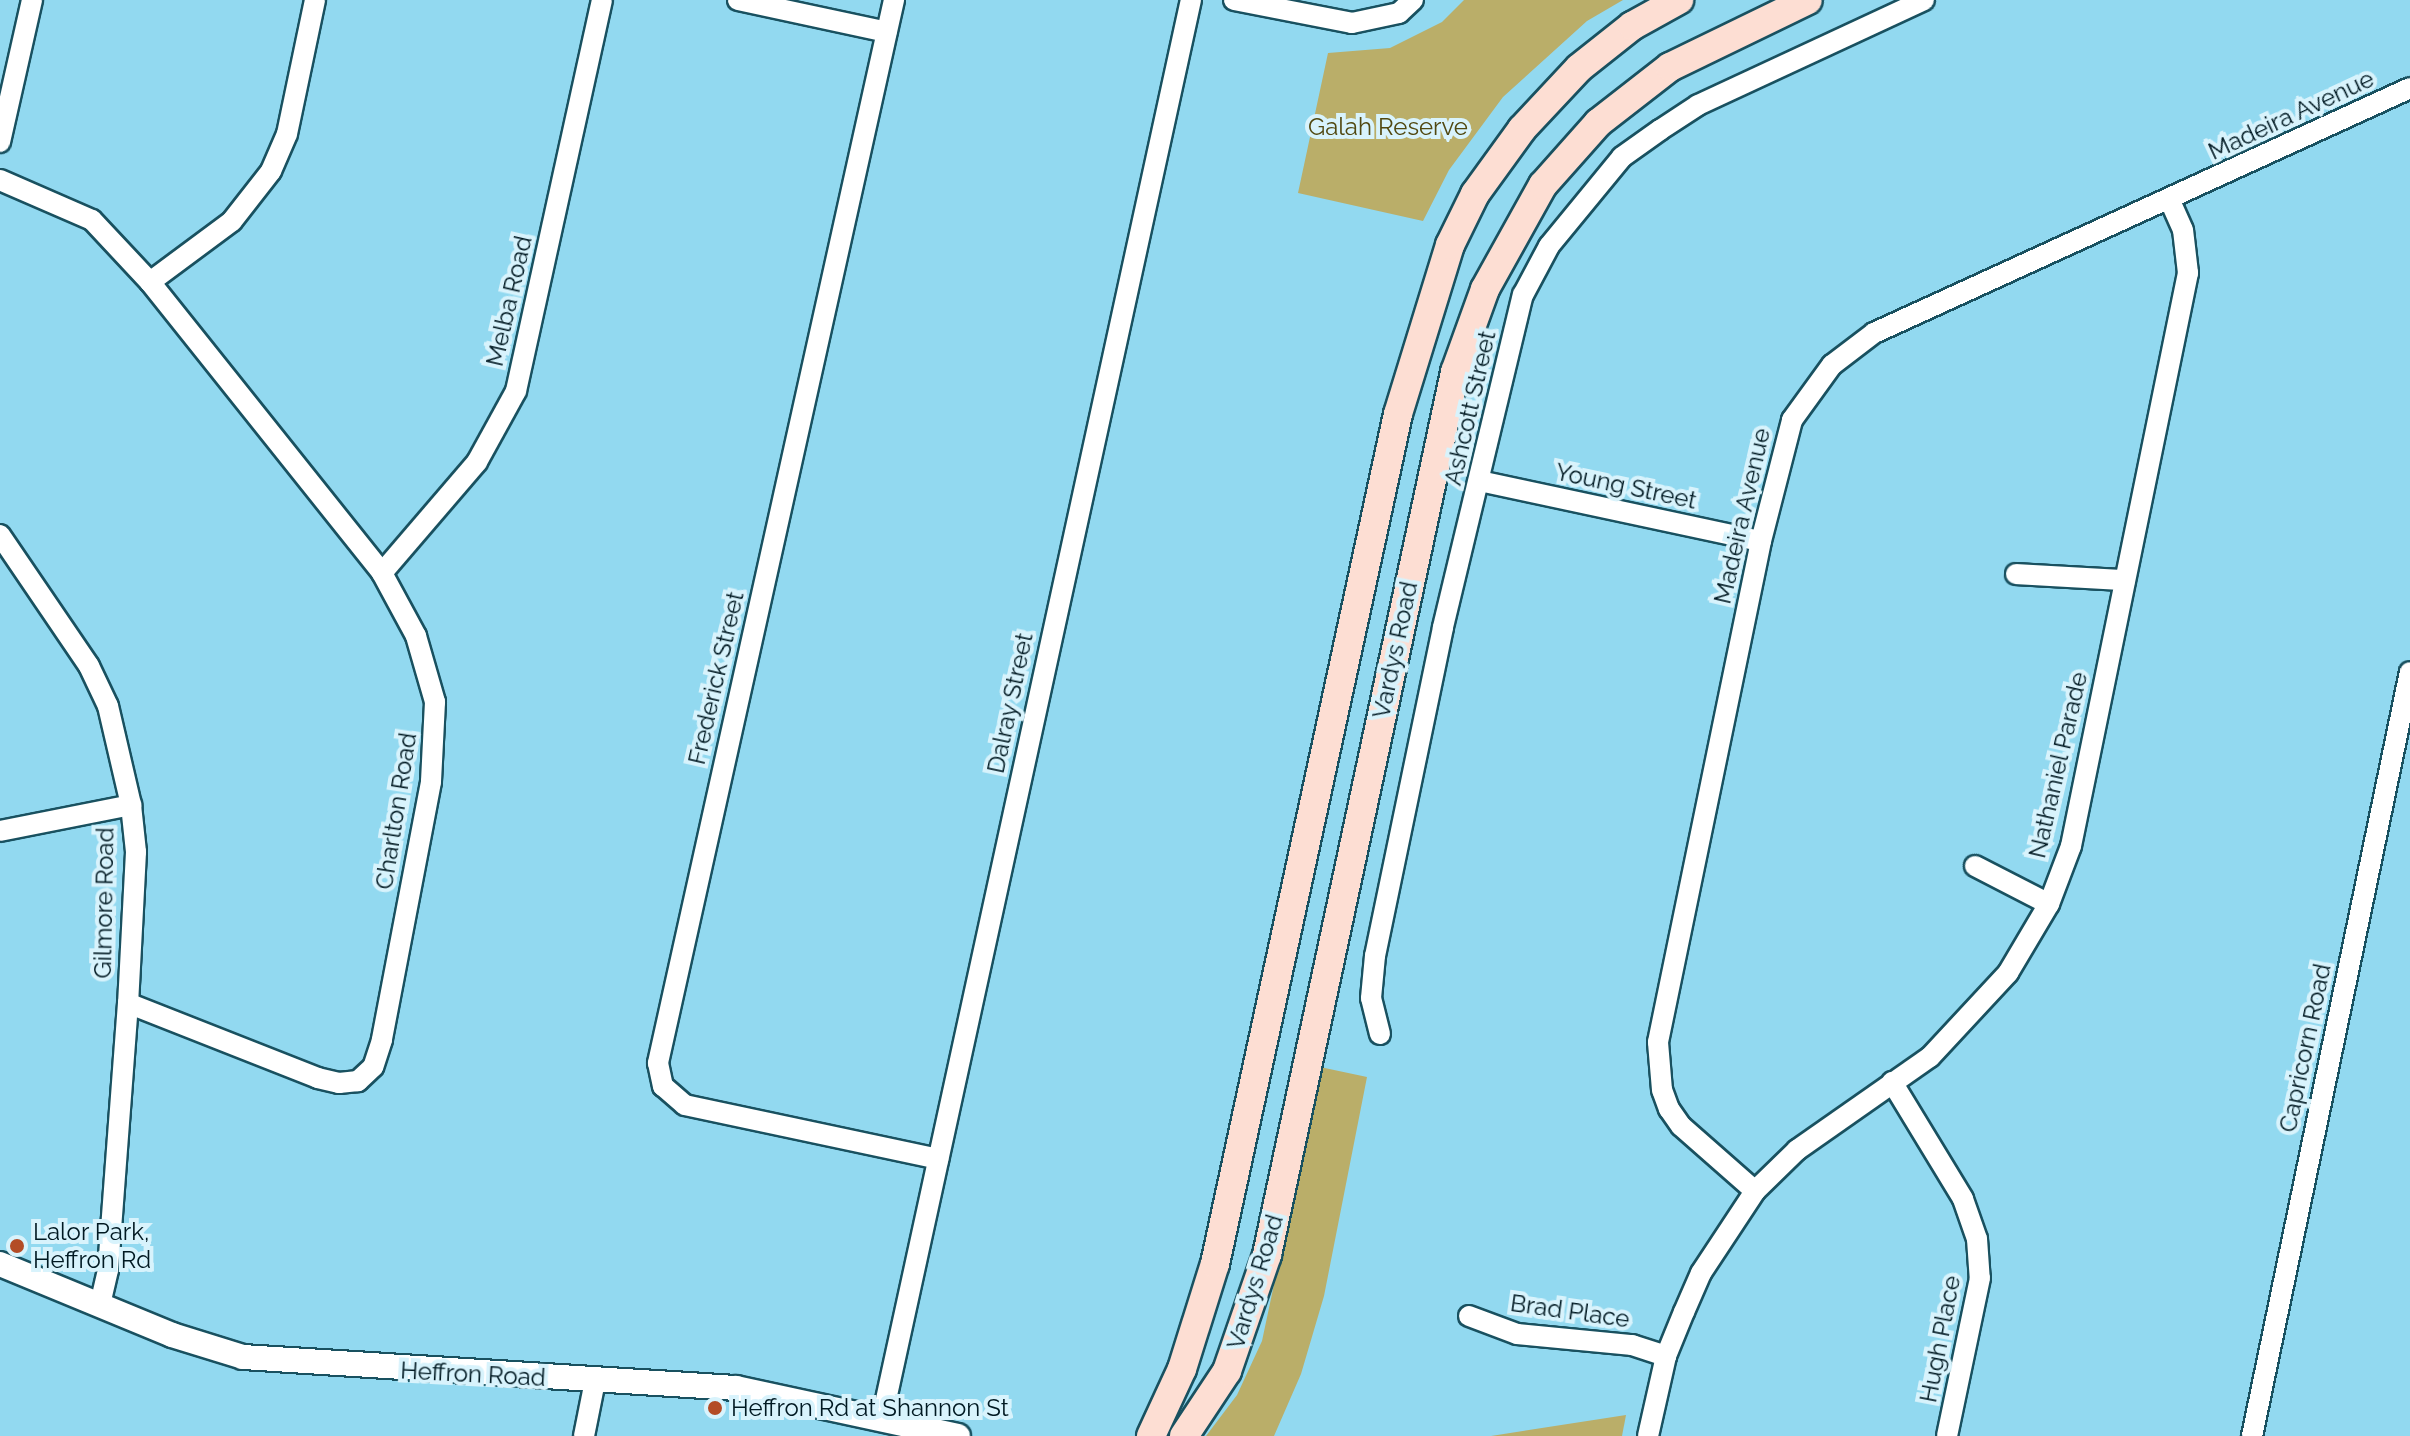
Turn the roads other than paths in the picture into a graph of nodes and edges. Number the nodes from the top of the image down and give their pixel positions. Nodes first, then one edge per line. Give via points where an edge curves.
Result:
1 (32, 0) edge
2 (315, 0) edge
3 (602, 0) edge
4 (738, 0) edge
5 (894, 0) edge
6 (1191, 0) edge
7 (1234, 0) edge
8 (1413, 0) edge
9 (1679, 0) edge
10 (1808, 0) edge
11 (1924, 0) edge
12 (887, 32) junction
13 (2410, 88) edge
14 (0, 142) edge
15 (0, 180) edge
16 (2170, 201) junction
17 (150, 282) junction
18 (1480, 481) junction
19 (0, 535) edge
20 (1761, 541) junction
21 (382, 573) junction
22 (2016, 574) dead end
23 (2125, 580) junction
24 (2410, 672) edge
25 (131, 805) junction
26 (0, 831) edge
27 (1975, 866) dead end
28 (2049, 904) junction
29 (128, 1003) junction
30 (1380, 1034) dead end
31 (1892, 1082) junction
32 (938, 1159) junction
33 (1755, 1191) junction
34 (0, 1264) edge
35 (100, 1304) junction
36 (1469, 1316) dead end
37 (1666, 1356) junction
38 (595, 1381) junction
39 (882, 1418) junction
40 (584, 1436) edge
41 (958, 1436) edge
42 (1151, 1436) edge
43 (1184, 1436) edge
44 (1648, 1436) edge
45 (1947, 1436) edge
46 (2252, 1436) edge

1 - 14 street
2 - 17 street via 287,134 271,171 232,221
3 - 21 street, Melba Road via 516,391 477,462
4 - 12 street
5 - 12 street, Frederick Street
6 - 32 street, Dalray Street
7 - 8 street via 1352,23 1399,13
9 - 42 main road, Vardys Road via 1632,26 1579,68 1513,140 1475,194 1450,245 1398,414 1215,1264 1186,1356
10 - 43 main road, Vardys Road via 1670,67 1598,123 1543,185 1485,289 1455,372 1267,1255 1227,1371
11 - 18 street, Ashcott Street via 1698,105 1622,157 1583,199 1523,295
12 - 32 street, Frederick Street via 658,1063 663,1086 685,1105
13 - 16 street, Madeira Avenue
15 - 17 street, Charlton Road via 92,220
16 - 20 street, Madeira Avenue via 1874,333 1832,365 1792,420
16 - 23 street, Nathaniel Parade via 2183,230 2188,273
17 - 21 street, Charlton Road
18 - 20 street, Young Street
18 - 30 street, Ashcott Street via 1443,627 1375,956 1371,998
19 - 25 street, Gilmore Road via 89,666 108,706
20 - 33 street, Madeira Avenue via 1658,1042 1669,1109 1681,1126
21 - 29 street, Charlton Road via 427,669 437,743 373,1067 358,1081 328,1081
22 - 23 street
23 - 28 street, Nathaniel Parade via 2071,846
24 - 46 street, Capricorn Road
25 - 26 street
25 - 29 street, Gilmore Road via 136,852
27 - 28 street
28 - 31 street, Nathaniel Parade via 2008,973 1956,1032
29 - 35 street, Gilmore Road via 108,1270
31 - 33 street, Nathaniel Parade via 1797,1150
31 - 45 street, Hugh Place via 1963,1199 1977,1239 1980,1278
32 - 39 street, Dalray Street
33 - 37 street, Nathaniel Parade via 1701,1273
34 - 35 street, Heffron Road
35 - 38 street, Heffron Road via 172,1335 243,1357
36 - 37 street, Brad Place via 1517,1334 1632,1345
37 - 44 street, Nathaniel Parade
38 - 39 street, Heffron Road via 736,1388
38 - 40 street
39 - 41 street, Heffron Road

